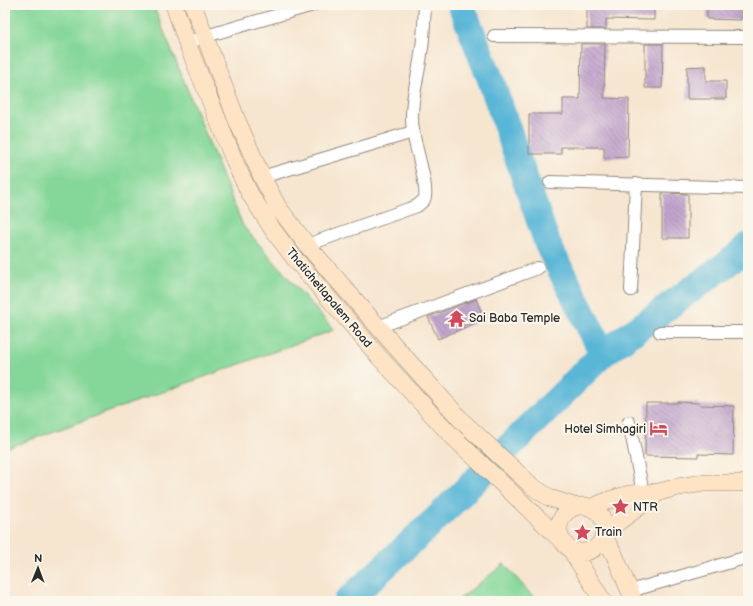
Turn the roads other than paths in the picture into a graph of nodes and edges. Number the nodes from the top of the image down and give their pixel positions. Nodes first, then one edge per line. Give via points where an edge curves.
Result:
1 (174, 5) edge
2 (193, 5) edge
3 (313, 5) edge
4 (425, 5) edge
5 (206, 36) junction
6 (494, 36) dead end
7 (748, 38) edge
8 (187, 43) junction
9 (413, 132) junction
10 (262, 178) junction
11 (550, 182) dead end
12 (636, 184) junction
13 (748, 188) edge
14 (307, 245) junction
15 (538, 268) dead end
16 (631, 290) dead end
17 (378, 327) junction
18 (660, 332) dead end
19 (748, 332) edge
20 (629, 422) dead end
21 (748, 483) edge
22 (651, 493) junction
23 (574, 506) junction
24 (592, 507) junction
25 (605, 535) junction
26 (566, 544) junction
27 (748, 557) edge
28 (632, 596) edge
29 (603, 601) edge

1 - 8 main road, Thatichetlapalem Road
2 - 5 main road, Thatichetlapalem Road
3 - 5 street
4 - 9 street via 424,32 412,108
5 - 8 street
5 - 10 main road, Thatichetlapalem Road via 236,118
6 - 7 street
8 - 26 main road, Thatichetlapalem Road via 236,165 250,194 273,230 380,358 449,433
9 - 10 street
9 - 14 street via 426,189 424,199 417,206
10 - 14 main road, Thatichetlapalem Road via 278,207
11 - 12 street
12 - 13 street
12 - 16 street
14 - 17 main road, Thatichetlapalem Road
15 - 17 street
17 - 23 main road, Thatichetlapalem Road via 462,421 533,486 550,498
18 - 19 street
20 - 22 street
21 - 22 main road via 702,483
22 - 24 main road via 630,494
22 - 25 main road
23 - 24 main road
23 - 26 main road via 561,516 558,524 558,531
24 - 25 main road via 603,517
25 - 26 main road via 601,543 590,551 577,552
25 - 28 main road
26 - 29 main road, Thatichetlapalem Road
27 - 28 street

